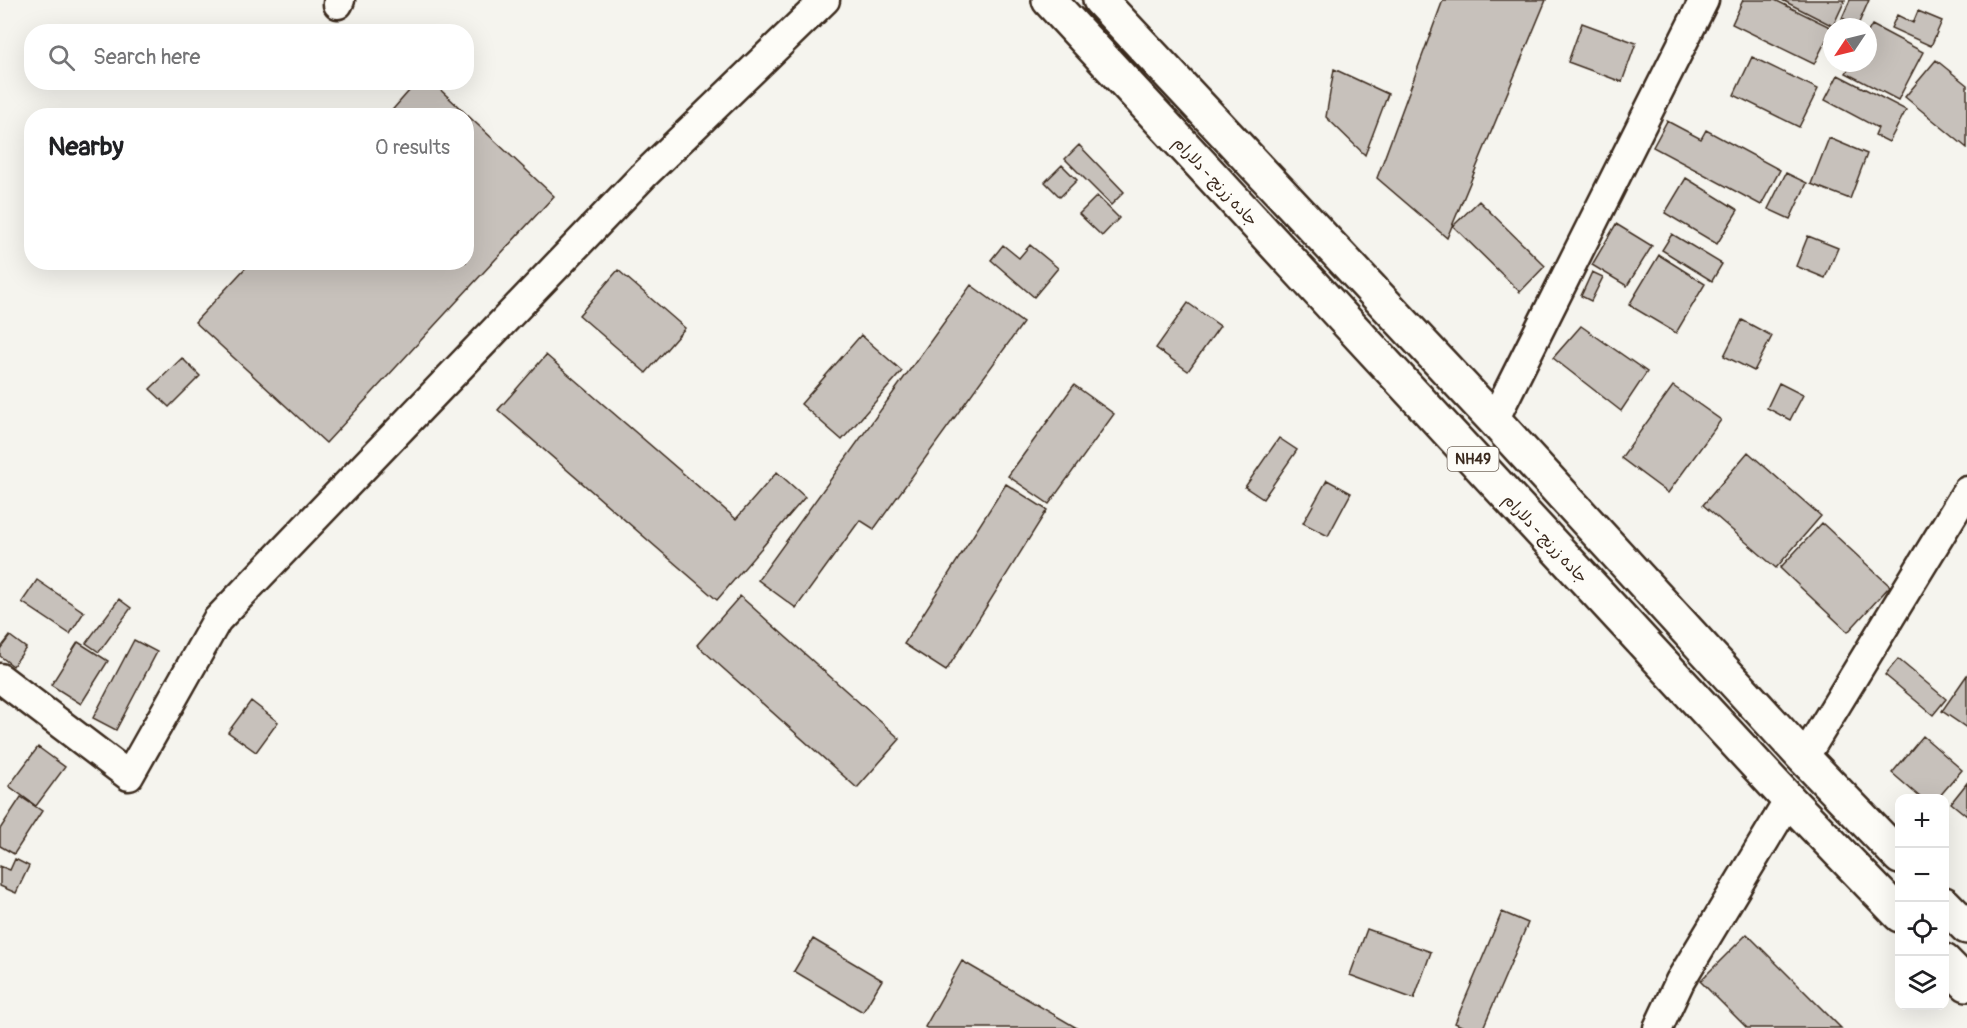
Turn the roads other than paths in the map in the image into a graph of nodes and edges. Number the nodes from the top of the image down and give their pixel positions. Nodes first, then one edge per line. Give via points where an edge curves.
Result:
1 (825, 0) edge
2 (1049, 0) edge
3 (1100, 0) edge
4 (1704, 0) edge
5 (1494, 420) junction
6 (1967, 491) edge
7 (0, 678) edge
8 (1804, 758) junction
9 (1789, 800) junction
10 (1895, 853) edge
11 (1949, 909) edge
12 (1895, 911) edge
13 (1967, 927) edge
14 (1949, 966) edge
15 (1967, 984) edge
16 (1658, 1028) edge

1 - 7 street via 643,176 217,620 129,776
2 - 9 highway, جاده زرنج - دلارام / NH49
3 - 5 highway, NH49
4 - 5 street
5 - 8 highway, NH49
6 - 8 street
8 - 10 highway, NH49
9 - 12 highway, جاده زرنج - دلارام / NH49
9 - 16 street via 1680,981
11 - 13 highway
14 - 15 highway

